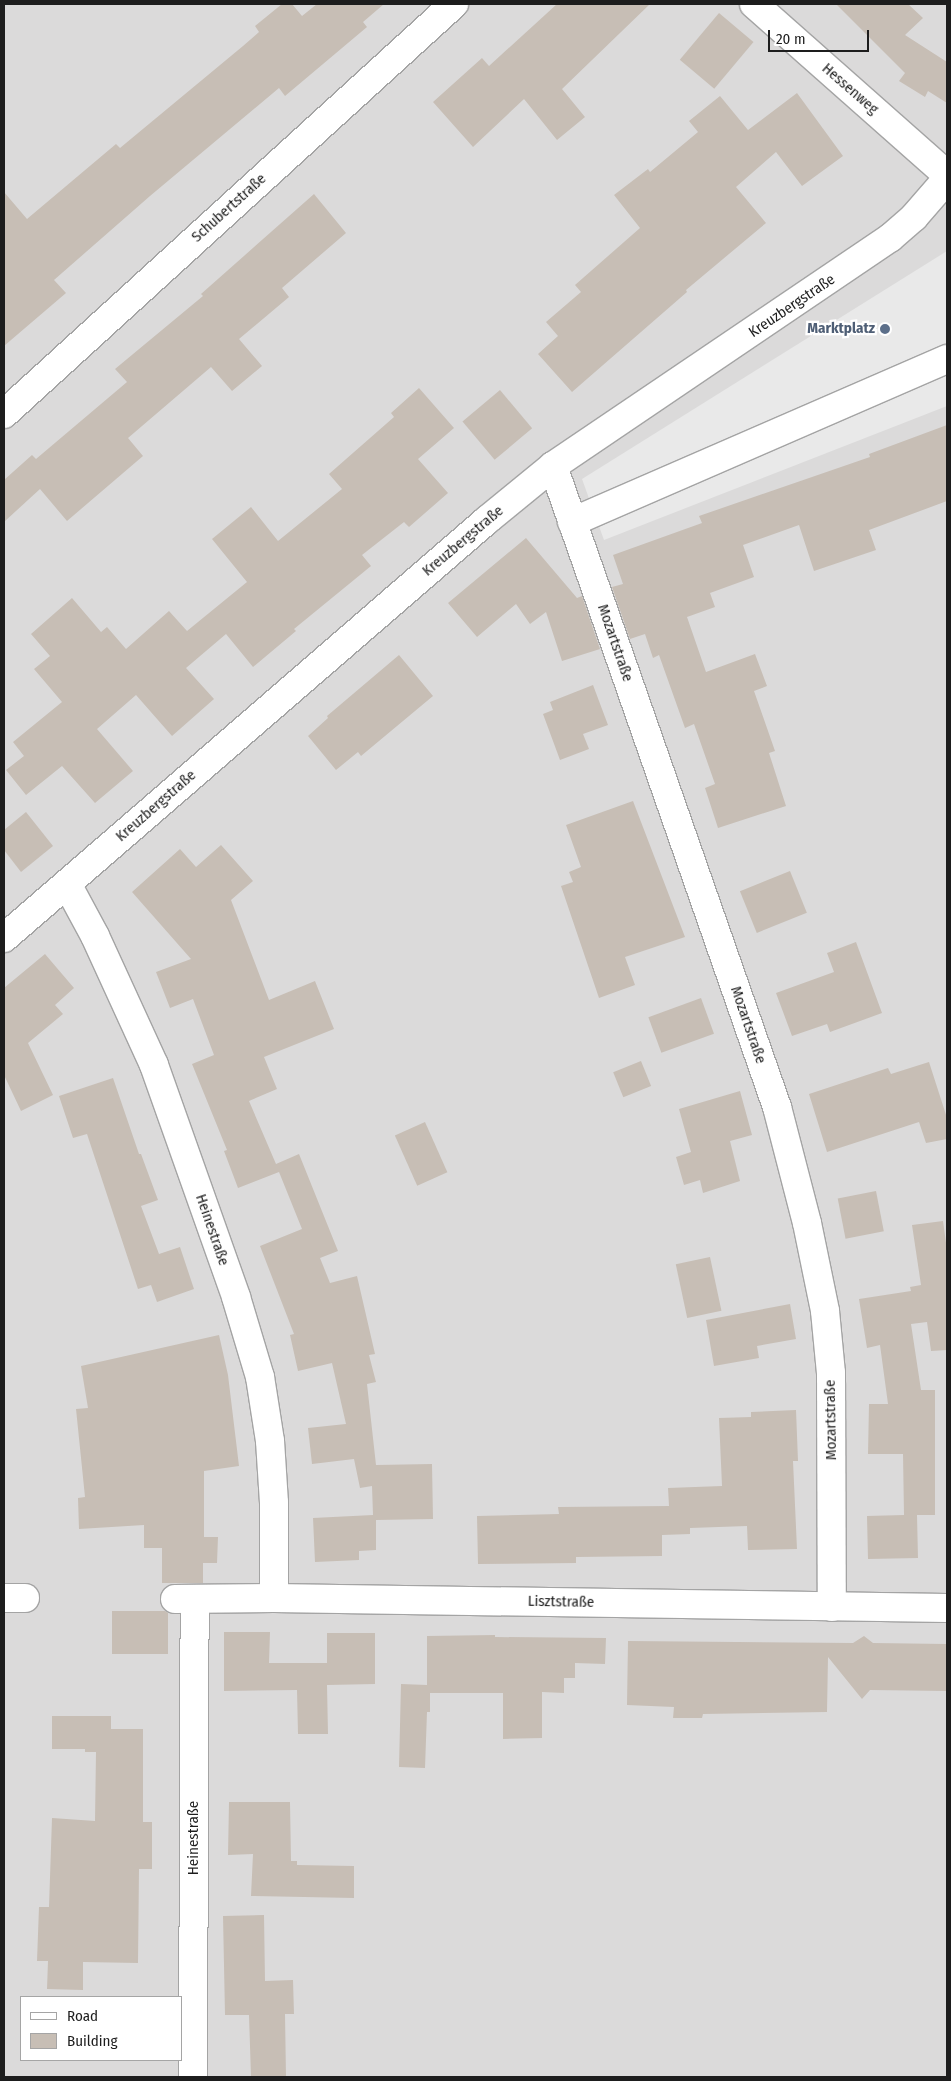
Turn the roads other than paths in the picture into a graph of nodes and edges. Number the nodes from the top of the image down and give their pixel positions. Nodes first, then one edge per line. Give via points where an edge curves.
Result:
1 (454, 4) edge
2 (754, 4) edge
3 (947, 175) edge
4 (947, 179) edge
5 (947, 359) edge
6 (4, 414) edge
7 (553, 466) junction
8 (572, 522) junction
9 (67, 884) junction
10 (4, 938) edge
11 (274, 1598) junction
12 (185, 1599) joint
13 (832, 1607) junction
14 (947, 1608) edge
15 (193, 2077) edge

1 - 6 street, Schubertstraße
2 - 3 street, Hessenweg
4 - 7 street, Kreuzbergstraße via 914,217 890,238
5 - 8 street
7 - 8 street, Mozartstraße
7 - 9 street, Kreuzbergstraße
8 - 13 street, Mozartstraße via 777,1107 807,1223 825,1311 830,1373
9 - 10 street, Kreuzbergstraße
9 - 11 street, Heinestraße via 95,936 154,1065 236,1297 260,1377 271,1450
11 - 12 street, Lisztstraße
11 - 13 street, Lisztstraße
12 - 15 street, Heinestraße
13 - 14 street, Lisztstraße

